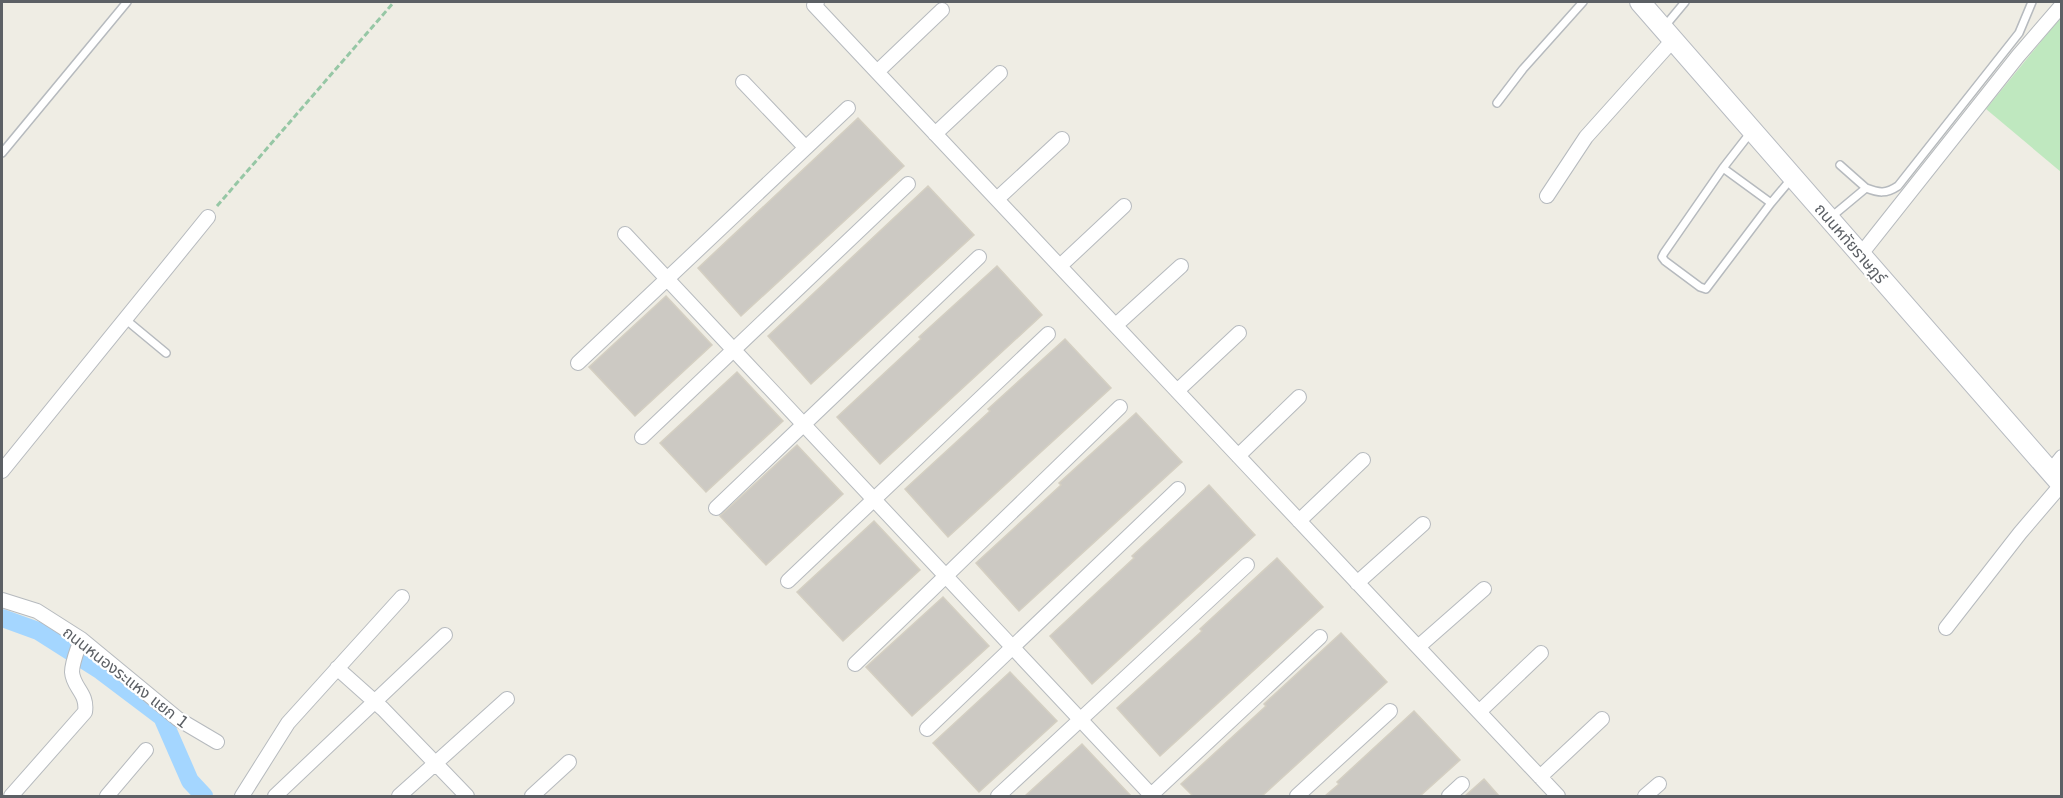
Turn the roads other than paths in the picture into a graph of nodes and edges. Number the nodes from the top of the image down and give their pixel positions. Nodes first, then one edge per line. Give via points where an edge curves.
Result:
1 (127, 2) edge
2 (817, 2) edge
3 (1583, 2) edge
4 (1640, 2) edge
5 (1685, 2) edge
6 (2032, 2) edge
7 (2061, 5) edge
8 (942, 10) dead end
9 (1668, 34) junction
10 (877, 72) junction
11 (1000, 73) dead end
12 (743, 81) dead end
13 (1497, 103) dead end
14 (848, 108) dead end
15 (1753, 130) junction
16 (935, 134) junction
17 (1062, 140) dead end
18 (805, 147) junction
19 (2, 153) edge
20 (1840, 165) dead end
21 (1723, 168) junction
22 (1794, 177) junction
23 (908, 184) dead end
24 (1866, 188) junction
25 (1547, 196) dead end
26 (997, 199) junction
27 (1771, 203) junction
28 (1124, 206) dead end
29 (208, 217) road end
30 (1830, 218) junction
31 (625, 234) dead end
32 (1861, 254) junction
33 (979, 257) dead end
34 (1060, 266) junction
35 (1181, 266) dead end
36 (667, 279) junction
37 (124, 319) junction
38 (1116, 325) junction
39 (1239, 333) dead end
40 (1048, 334) dead end
41 (733, 350) junction
42 (165, 353) dead end
43 (578, 363) dead end
44 (1177, 391) junction
45 (1299, 397) dead end
46 (1120, 407) dead end
47 (804, 425) junction
48 (642, 437) dead end
49 (1238, 456) junction
50 (1363, 460) dead end
51 (2, 471) edge
52 (2059, 475) edge
53 (1178, 489) dead end
54 (874, 500) junction
55 (716, 508) dead end
56 (1299, 521) junction
57 (1423, 525) dead end
58 (1247, 565) dead end
59 (946, 576) junction
60 (788, 581) dead end
61 (1358, 583) junction
62 (1484, 589) dead end
63 (402, 597) dead end
64 (2, 600) edge
65 (1946, 628) dead end
66 (446, 635) dead end
67 (1320, 637) dead end
68 (1012, 647) junction
69 (1418, 647) junction
70 (78, 650) junction
71 (1541, 653) dead end
72 (855, 664) dead end
73 (337, 668) junction
74 (507, 699) dead end
75 (374, 701) junction
76 (1390, 711) dead end
77 (1479, 712) junction
78 (1080, 719) junction
79 (1602, 719) dead end
80 (927, 729) dead end
81 (217, 742) dead end
82 (146, 750) dead end
83 (569, 762) dead end
84 (435, 764) junction
85 (1540, 777) junction
86 (1462, 784) dead end
87 (1659, 784) dead end
88 (11, 796) edge
89 (107, 796) edge
90 (242, 796) edge
91 (275, 796) edge
92 (399, 796) edge
93 (467, 796) edge
94 (532, 796) edge
95 (998, 796) edge
96 (1151, 796) edge
97 (1297, 796) edge
98 (1449, 796) edge
99 (1558, 796) edge
100 (1645, 796) edge

1 - 19 lane
2 - 10 street via 814,5
3 - 13 lane
4 - 9 main road, ถนนหทัยราษฎร์
5 - 9 lane
6 - 24 lane via 2019,33 1898,186 1881,194
7 - 32 street
8 - 10 street
9 - 15 main road, ถนนหทัยราษฎร์
9 - 25 street via 1586,137
10 - 16 street
11 - 16 street
12 - 18 street
14 - 18 street
15 - 21 lane
15 - 22 main road, ถนนหทัยราษฎร์
16 - 26 street
17 - 26 street
18 - 36 street
20 - 24 lane
21 - 27 lane
21 - 27 lane via 1662,257 1700,287 1710,286
22 - 27 lane
22 - 30 main road, ถนนหทัยราษฎร์
23 - 41 street
24 - 30 lane
26 - 34 street
28 - 34 street
29 - 37 street
30 - 32 main road, ถนนหทัยราษฎร์
31 - 36 street
32 - 52 main road, ถนนหทัยราษฎร์
33 - 47 street
34 - 38 street
35 - 38 street
36 - 41 street
36 - 43 street
37 - 42 lane
37 - 51 street
38 - 44 street
39 - 44 street
40 - 54 street
41 - 47 street
41 - 48 street
44 - 49 street
45 - 49 street
46 - 59 street
47 - 54 street
47 - 55 street
49 - 56 street
50 - 56 street
52 - 65 street via 2020,533
53 - 68 street
54 - 59 street
54 - 60 street
56 - 61 street
57 - 61 street
58 - 78 street
59 - 68 street
59 - 72 street
61 - 69 street
62 - 69 street
63 - 73 street
64 - 70 street, ถนนหนองระแหง แยก 1 via 37,611
66 - 75 street
67 - 96 street
68 - 78 street
68 - 80 street
69 - 77 street
70 - 81 street, ถนนหนองระแหง แยก 1
70 - 88 street via 72,670 86,703 85,712
71 - 77 street
73 - 75 street
73 - 90 street via 288,723
74 - 84 street
75 - 84 street
75 - 91 street
76 - 97 street
77 - 85 street
78 - 95 street
78 - 96 street
79 - 85 street
82 - 89 street
83 - 94 street
84 - 92 street
84 - 93 street
85 - 99 street
86 - 98 street
87 - 100 street

